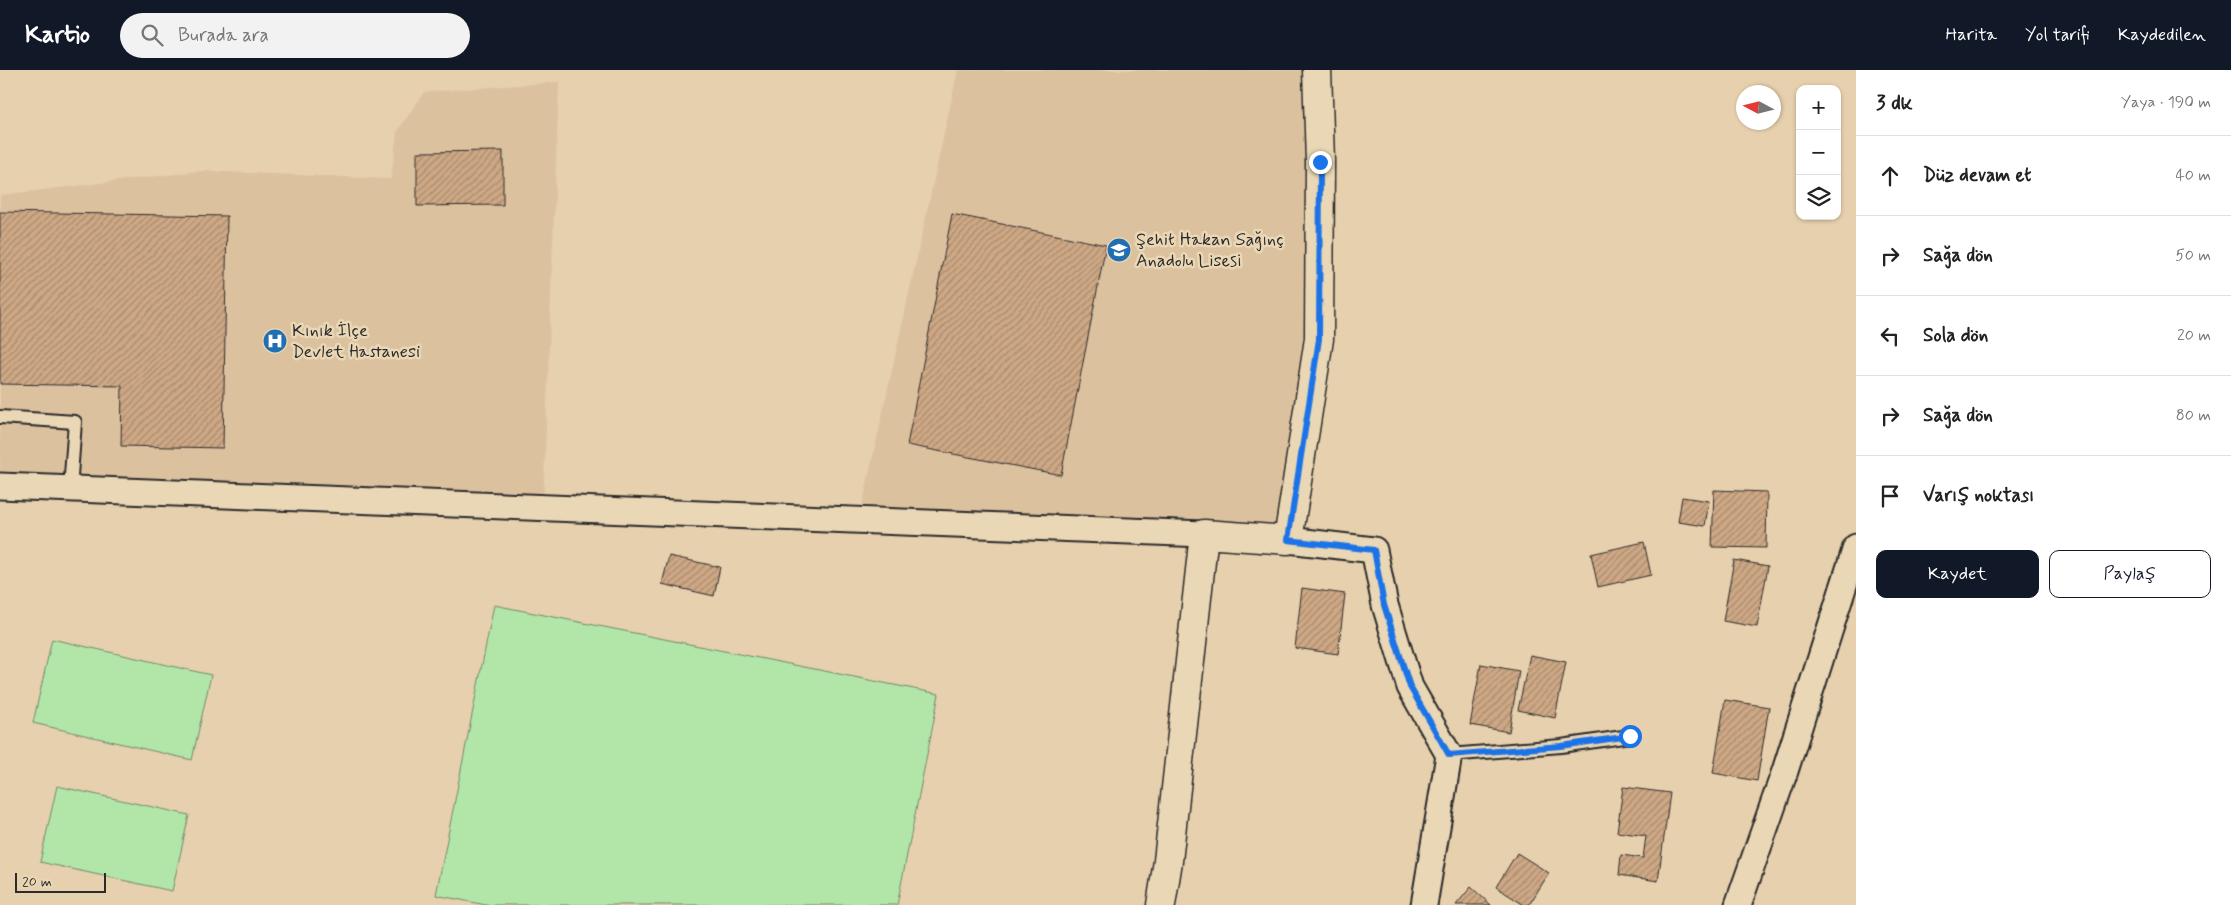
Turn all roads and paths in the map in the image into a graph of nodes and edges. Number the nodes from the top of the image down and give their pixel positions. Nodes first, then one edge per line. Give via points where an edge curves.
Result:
1 (1317, 70) edge
2 (0, 417) edge
3 (0, 486) edge
4 (70, 489) junction
5 (1204, 534) junction
6 (1288, 540) junction
7 (1856, 547) edge
8 (1630, 736) dead end
9 (1449, 755) junction
10 (1161, 905) edge
11 (1424, 905) edge
12 (1738, 905) edge

1 - 6 street via 1319,339
2 - 4 lane via 75,422
3 - 4 street
4 - 5 street
5 - 6 street
5 - 10 street
6 - 9 street via 1374,550 1384,605 1410,687
7 - 12 street via 1785,771
8 - 9 lane via 1561,746
9 - 11 street

